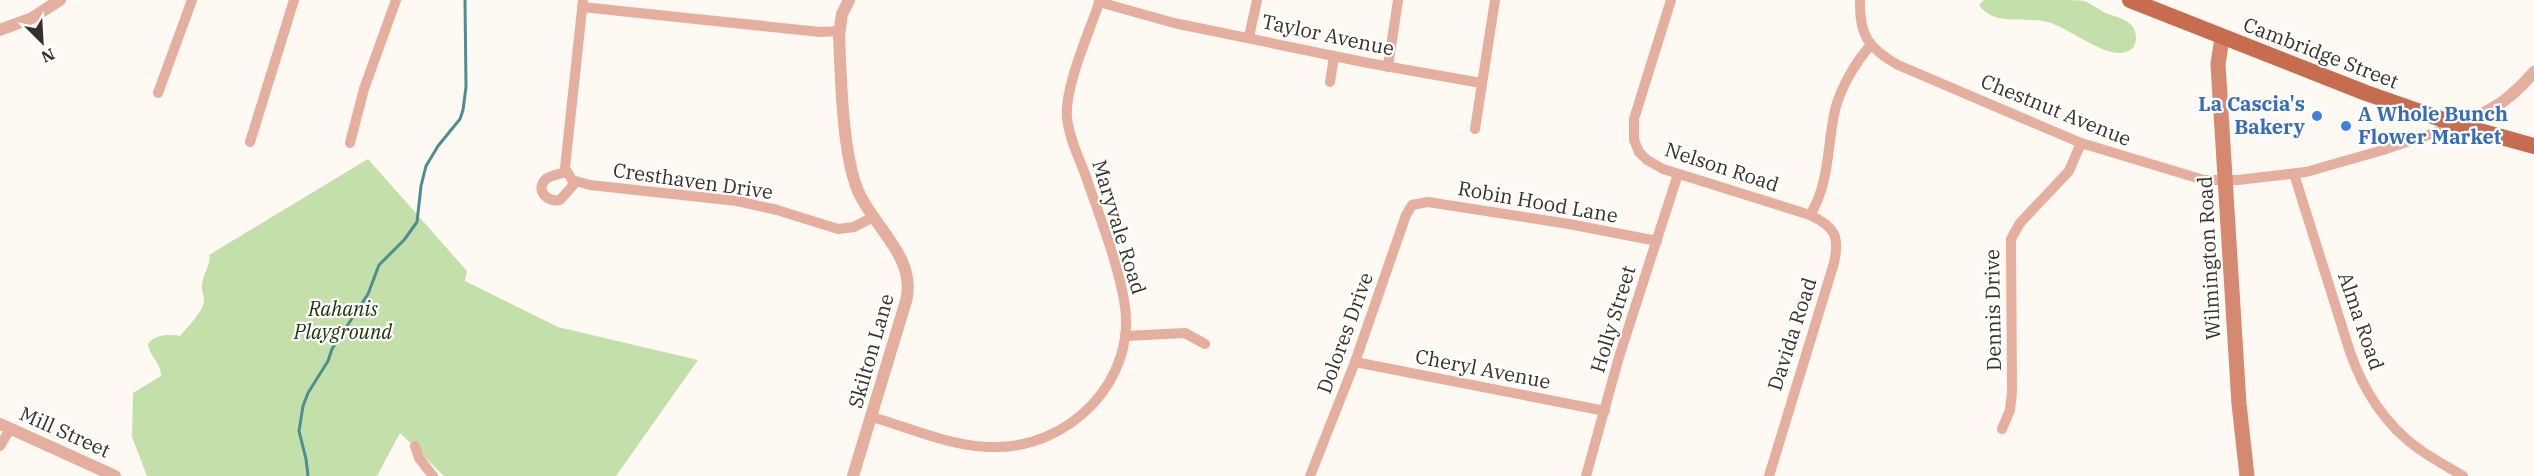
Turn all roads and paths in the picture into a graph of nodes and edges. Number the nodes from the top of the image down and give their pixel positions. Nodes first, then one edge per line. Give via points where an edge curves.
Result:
1 (60, 0) edge
2 (192, 0) edge
3 (294, 0) edge
4 (396, 0) edge
5 (849, 0) edge
6 (1257, 0) edge
7 (1398, 0) edge
8 (1495, 0) edge
9 (1671, 0) edge
10 (1860, 0) edge
11 (2130, 0) edge
12 (1100, 1) edge
13 (583, 3) edge
14 (0, 30) edge
15 (839, 31) junction
16 (1249, 37) junction
17 (2222, 38) junction
18 (1871, 45) junction
19 (1334, 57) junction
20 (1388, 67) junction
21 (2534, 72) edge
22 (1330, 82) dead end
23 (1481, 83) junction
24 (158, 93) dead end
25 (2458, 125) junction
26 (1475, 129) dead end
27 (250, 142) dead end
28 (350, 143) dead end
29 (2081, 143) junction
30 (2534, 146) edge
31 (566, 172) junction
32 (1678, 174) junction
33 (2294, 174) junction
34 (2226, 181) junction
35 (576, 182) junction
36 (1413, 204) joint
37 (1810, 214) junction
38 (873, 217) junction
39 (1656, 241) junction
40 (1125, 336) junction
41 (1205, 344) dead end
42 (1355, 362) junction
43 (1605, 411) junction
44 (872, 417) junction
45 (5, 427) edge
46 (2002, 429) dead end
47 (0, 446) edge
48 (415, 446) dead end
49 (115, 476) edge
50 (433, 476) edge
51 (853, 476) edge
52 (1310, 476) edge
53 (1586, 476) edge
54 (1768, 476) edge
55 (2247, 476) edge
56 (2463, 476) edge

1 - 14 street via 32,18
2 - 24 street
3 - 27 street
4 - 28 street via 364,89
5 - 15 street, Skilton Lane
6 - 16 street
7 - 20 street
8 - 23 street
9 - 32 street, Nelson Road via 1634,119 1633,135 1641,155
10 - 18 street via 1862,30
11 - 17 main road, Cambridge Street
12 - 16 street, Taylor Avenue via 1163,21
12 - 40 street, Maryvale Road via 1070,91 1067,116 1122,290
13 - 15 street via 820,32
13 - 31 street
15 - 38 street, Skilton Lane via 849,159 856,185
16 - 19 street, Taylor Avenue
17 - 25 main road, Cambridge Street
17 - 34 main road, Wilmington Road via 2218,64
18 - 29 street, Chestnut Avenue via 1898,65
18 - 37 street via 1840,96 1822,185
19 - 20 street, Taylor Avenue
19 - 22 street
20 - 23 street, Taylor Avenue
21 - 25 street via 2498,107
23 - 26 street
25 - 30 main road, Cambridge Street
25 - 33 street, Chestnut Avenue via 2338,164
29 - 34 street, Chestnut Avenue via 2192,178
29 - 46 street, Dennis Drive via 2069,171 2020,223 2011,239 2012,392
31 - 35 street
31 - 35 street via 544,182 542,192 546,198 560,200
32 - 37 street, Nelson Road
32 - 39 street, Holly Street
33 - 34 street, Chestnut Avenue
33 - 56 street, Alma Road via 2361,380 2403,436
34 - 55 main road, Wilmington Road
35 - 38 street, Cresthaven Drive via 737,201 838,229 854,227
36 - 39 street, Robin Hood Lane via 1428,202
36 - 42 street, Dolores Drive
37 - 54 street, Davida Road via 1829,226 1837,239 1837,248
38 - 44 street, Skilton Lane via 904,262 909,288
39 - 43 street, Holly Street
40 - 41 street via 1185,333
40 - 44 street, Maryvale Road via 1117,367 1102,394 1075,421 1042,439 1004,447 978,446
42 - 43 street, Cheryl Avenue
42 - 52 street, Dolores Drive
43 - 53 street, Holly Street
44 - 51 street, Skilton Lane
45 - 47 street
45 - 49 street, Mill Street
48 - 50 street

